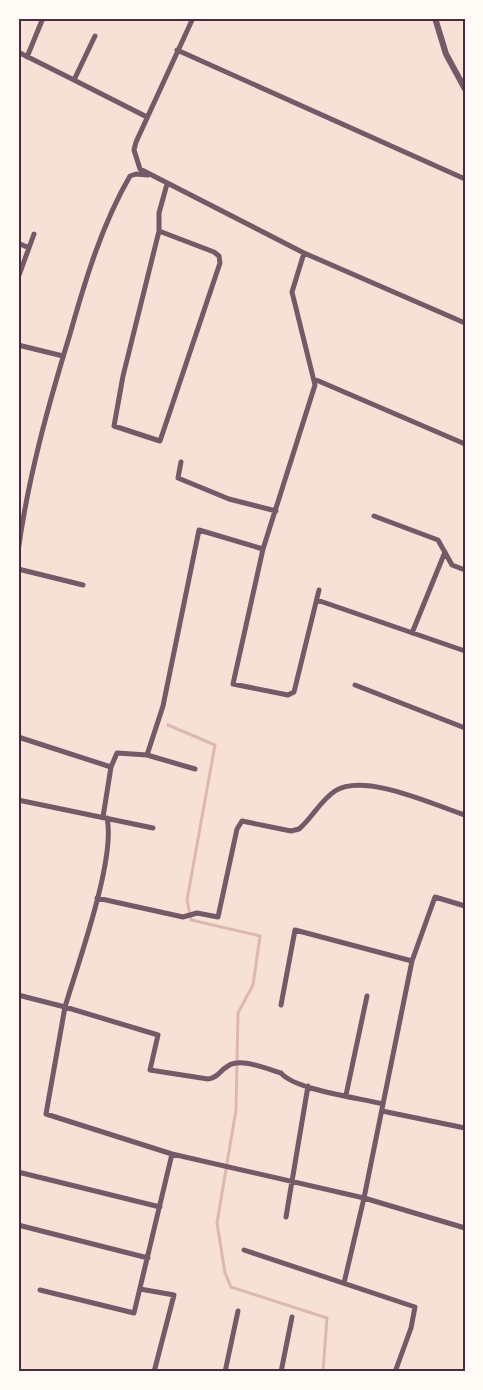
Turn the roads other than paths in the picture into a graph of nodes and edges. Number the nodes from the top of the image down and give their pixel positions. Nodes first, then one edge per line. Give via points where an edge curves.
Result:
1 (43, 18) edge
2 (193, 18) edge
3 (435, 18) edge
4 (95, 36) dead end
5 (177, 50) junction
6 (18, 52) edge
7 (27, 57) junction
8 (74, 80) junction
9 (465, 89) edge
10 (147, 117) junction
11 (149, 175) junction
12 (465, 180) edge
13 (167, 184) junction
14 (159, 231) junction
15 (34, 234) dead end
16 (18, 243) edge
17 (29, 248) junction
18 (304, 253) junction
19 (18, 278) edge
20 (465, 323) edge
21 (18, 345) edge
22 (63, 356) junction
23 (314, 379) junction
24 (465, 444) edge
25 (181, 462) dead end
26 (276, 511) junction
27 (374, 516) dead end
28 (19, 543) edge
29 (264, 549) junction
30 (18, 552) edge
31 (445, 552) junction
32 (18, 569) edge
33 (465, 570) edge
34 (83, 585) dead end
35 (319, 590) dead end
36 (317, 600) junction
37 (412, 633) junction
38 (465, 651) edge
39 (355, 685) dead end
40 (465, 728) edge
41 (18, 737) edge
42 (147, 755) junction
43 (111, 767) junction
44 (195, 769) dead end
45 (18, 800) edge
46 (465, 815) edge
47 (105, 817) junction
48 (153, 828) dead end
49 (97, 898) junction
50 (465, 906) edge
51 (412, 961) junction
52 (18, 995) edge
53 (367, 996) dead end
54 (281, 1005) dead end
55 (65, 1007) junction
56 (308, 1086) junction
57 (346, 1095) junction
58 (383, 1104) junction
59 (382, 1111) junction
60 (465, 1128) edge
61 (172, 1154) junction
62 (18, 1172) edge
63 (291, 1182) junction
64 (364, 1198) junction
65 (160, 1207) junction
66 (286, 1217) dead end
67 (18, 1225) edge
68 (465, 1228) edge
69 (244, 1250) dead end
70 (148, 1258) junction
71 (344, 1283) junction
72 (140, 1289) junction
73 (40, 1290) dead end
74 (238, 1311) dead end
75 (292, 1317) dead end
76 (154, 1372) edge
77 (225, 1372) edge
78 (281, 1372) edge
79 (395, 1372) edge

1 - 7 street
2 - 5 street
3 - 9 street via 446,54
4 - 8 street
5 - 10 street
5 - 12 street
6 - 7 street
7 - 8 street
8 - 10 street
10 - 11 street via 134,150 140,169
11 - 13 street
11 - 22 street via 136,174 127,182 90,270
13 - 14 street via 159,213
13 - 18 street
14 - 14 street via 114,426 160,441 220,263 214,252
15 - 17 street
16 - 17 street
17 - 19 street
18 - 20 street
18 - 23 street via 292,291
21 - 22 street
22 - 28 street via 35,458
23 - 24 street
23 - 26 street
25 - 26 street via 178,478
26 - 29 street
27 - 31 street via 438,540
28 - 30 street
29 - 36 street via 233,684 288,695 294,692
29 - 42 street via 199,530 162,706
31 - 33 street via 452,565
31 - 37 street
32 - 34 street
35 - 36 street
36 - 37 street
37 - 38 street
39 - 40 street
41 - 43 street
42 - 43 street via 117,753
42 - 44 street
43 - 47 street
45 - 47 street
46 - 49 street via 381,787 361,785 336,790 299,829 291,831 242,821 218,917 197,913 183,917
47 - 48 street
47 - 49 street via 110,835
49 - 55 street
50 - 51 street via 435,897
51 - 54 street via 295,930
51 - 58 street
52 - 55 street
53 - 57 street
55 - 56 street via 158,1035 150,1070 208,1079 237,1062 281,1073 286,1079
55 - 61 street via 46,1114
56 - 57 street
56 - 63 street
57 - 58 street
58 - 59 street
59 - 60 street
59 - 64 street
61 - 63 street
61 - 65 street
62 - 65 street
63 - 64 street
63 - 66 street
64 - 68 street
64 - 71 street
65 - 70 street
67 - 70 street
69 - 71 street
70 - 72 street
71 - 79 street via 415,1307
72 - 73 street via 134,1313
72 - 76 street via 174,1295
74 - 77 street
75 - 78 street

